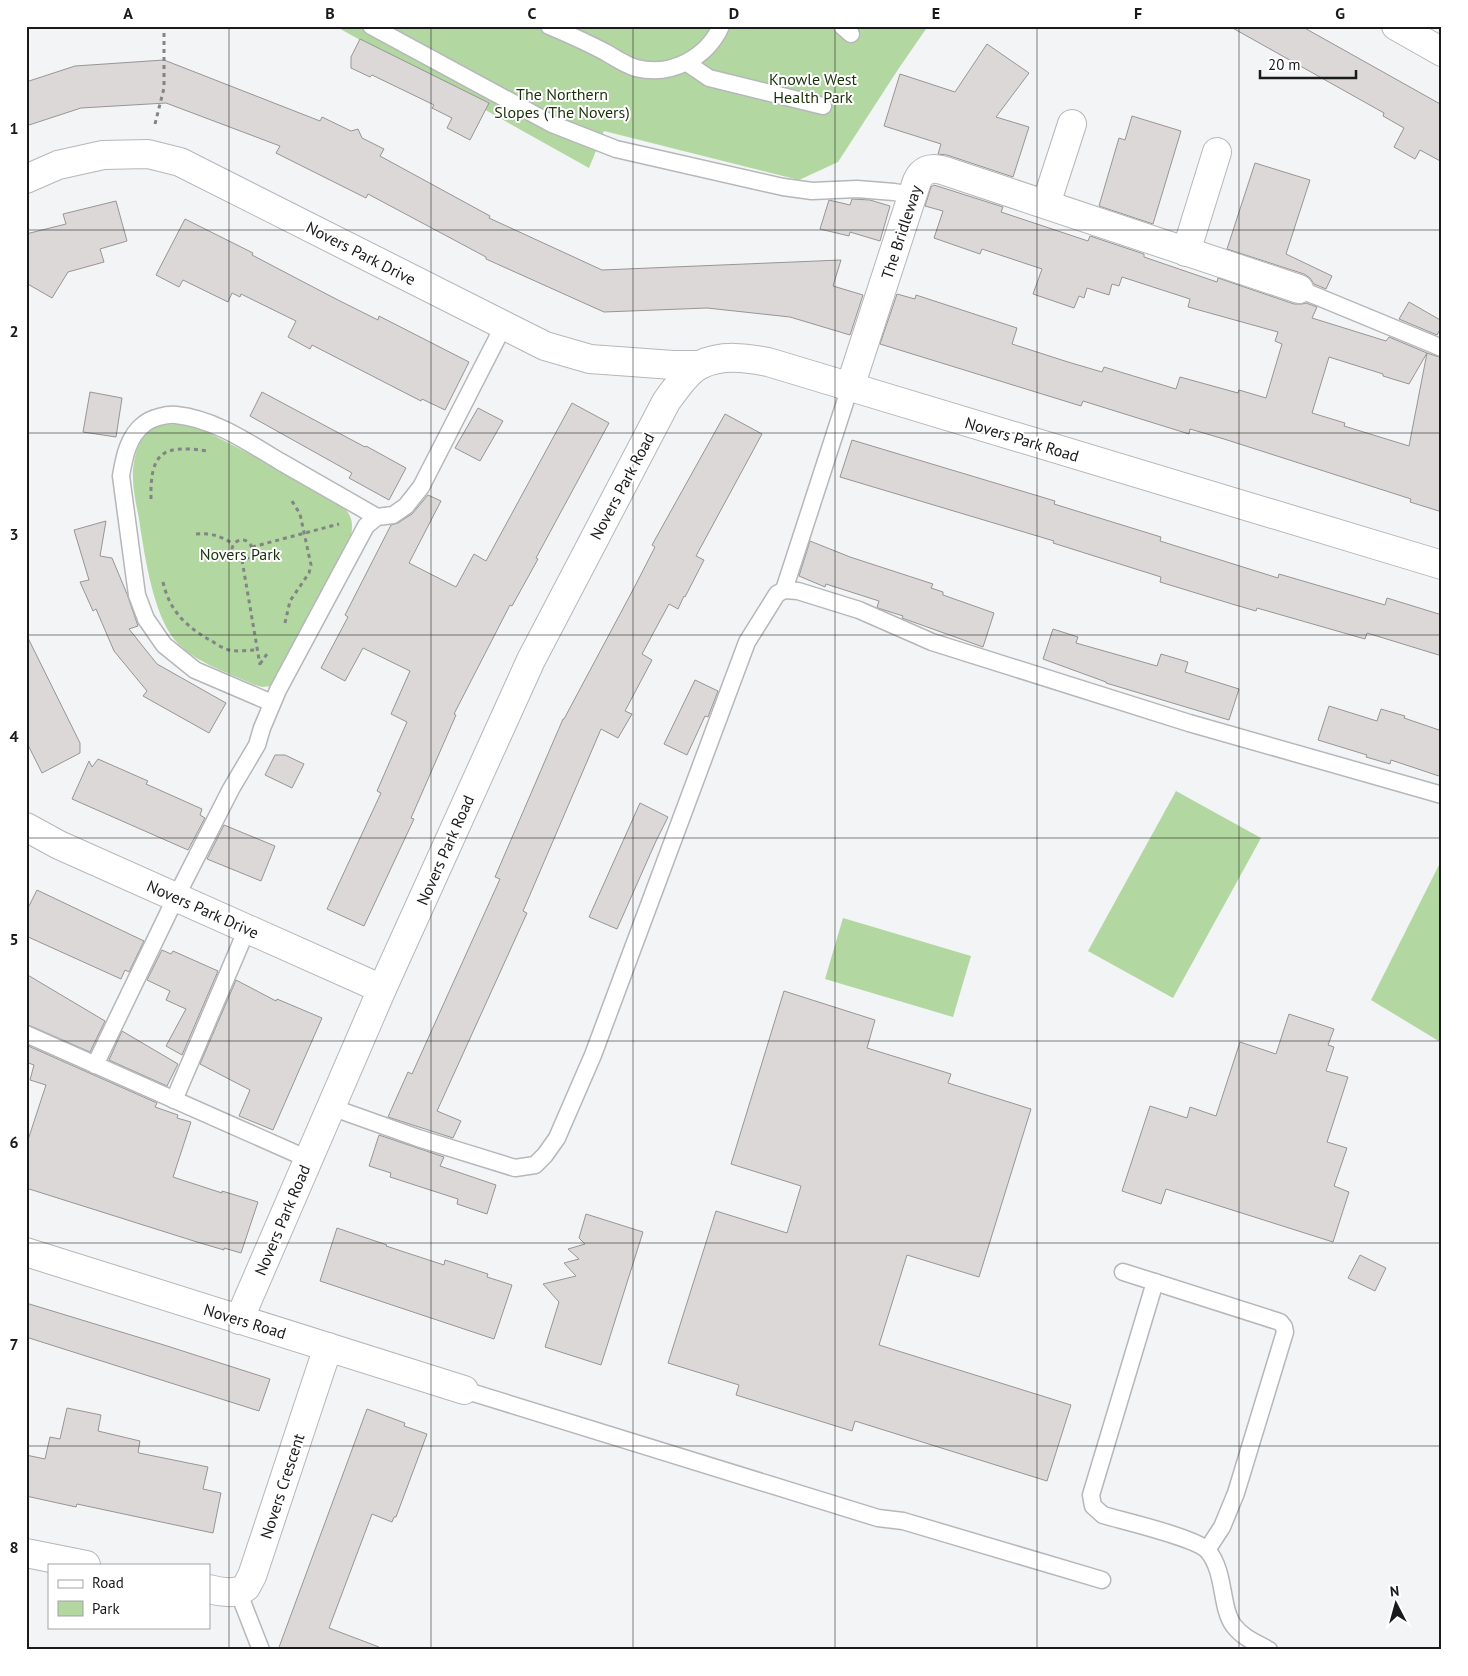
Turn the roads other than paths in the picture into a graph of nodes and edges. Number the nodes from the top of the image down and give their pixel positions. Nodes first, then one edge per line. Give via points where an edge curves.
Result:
1 (371, 26) edge
2 (549, 26) edge
3 (721, 26) edge
4 (1396, 26) edge
5 (579, 32) edge
6 (1442, 52) edge
7 (687, 63) junction
8 (823, 106) dead end
9 (1072, 124) dead end
10 (1217, 152) dead end
11 (26, 179) edge
12 (912, 195) junction
13 (1046, 204) junction
14 (1186, 252) junction
15 (1299, 290) joint
16 (504, 325) junction
17 (1442, 348) edge
18 (699, 365) junction
19 (850, 387) junction
20 (375, 516) junction
21 (1442, 565) edge
22 (784, 590) junction
23 (275, 696) junction
24 (1442, 795) edge
25 (26, 827) edge
26 (176, 897) junction
27 (247, 929) junction
28 (382, 989) junction
29 (26, 1034) edge
30 (95, 1065) junction
31 (174, 1100) junction
32 (331, 1106) junction
33 (308, 1159) junction
34 (26, 1252) edge
35 (1123, 1272) dead end
36 (1155, 1282) junction
37 (239, 1320) junction
38 (328, 1347) junction
39 (464, 1390) joint
40 (1207, 1550) junction
41 (26, 1553) edge
42 (81, 1564) edge
43 (1102, 1580) dead end
44 (210, 1589) edge
45 (238, 1591) junction
46 (261, 1650) edge
47 (1269, 1650) edge

1 - 12 lane via 552,124 616,149 783,188 812,192 857,189
2 - 5 lane
3 - 7 lane via 716,39
4 - 6 street
5 - 7 lane via 635,68 659,70
7 - 8 lane via 709,78
9 - 13 street
10 - 14 street
11 - 16 street, Novers Park Drive via 58,166 103,155 148,154 180,162
12 - 13 street, The Bridleway via 921,174 925,170 938,169
12 - 19 street, The Bridleway
13 - 14 street, The Bridleway
14 - 15 street, The Bridleway
15 - 17 lane
16 - 18 street, Novers Park Drive via 545,346 590,359
16 - 20 lane via 421,488 406,506 393,515
18 - 19 street, Novers Park Road via 737,357 768,362
18 - 28 street, Novers Park Road via 666,402 531,660
19 - 21 street, Novers Park Road
19 - 22 lane
20 - 23 lane via 366,526
20 - 23 lane via 227,430 175,415 144,424 134,434 121,476 137,595 146,619 164,645 195,670
22 - 24 lane via 798,591 858,610 932,642 1189,723
22 - 32 lane via 777,594 747,642 593,1055 557,1138 545,1155 535,1165 515,1168 418,1138
23 - 26 lane via 257,745
25 - 26 street, Novers Park Drive
26 - 27 street, Novers Park Drive
26 - 30 lane
27 - 28 street, Novers Park Drive
27 - 31 lane
28 - 32 street, Novers Park Road
29 - 30 lane
30 - 31 lane
31 - 33 lane
32 - 33 street, Novers Park Road
33 - 37 street, Novers Park Road
34 - 37 street, Novers Road
35 - 36 lane
36 - 40 lane via 1091,1495 1093,1506 1103,1515 1190,1540
36 - 40 lane via 1280,1322 1285,1332 1236,1493
37 - 38 street, Novers Road
38 - 39 street, Novers Road
38 - 45 street, Novers Crescent via 252,1576 246,1587
39 - 43 lane via 878,1518 903,1521
40 - 47 lane via 1215,1563 1234,1626 1248,1639
41 - 42 street
44 - 45 street
45 - 46 lane

